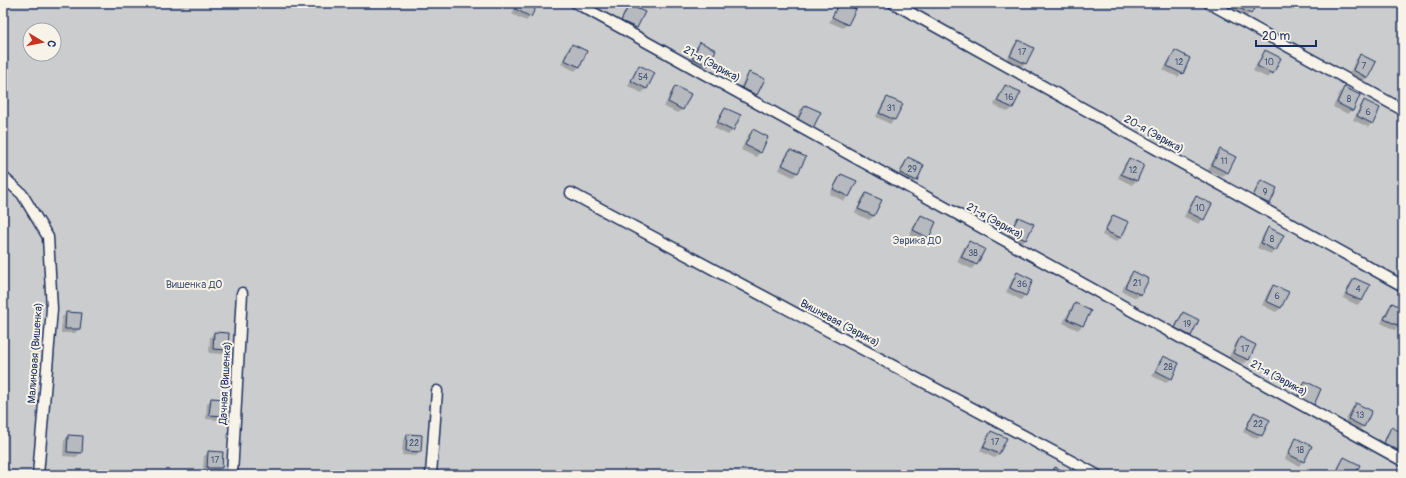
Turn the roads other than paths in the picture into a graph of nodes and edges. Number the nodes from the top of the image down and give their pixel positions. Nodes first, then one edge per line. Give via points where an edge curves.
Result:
1 (576, 3) edge
2 (893, 3) edge
3 (1209, 3) edge
4 (1403, 110) edge
5 (3, 177) edge
6 (571, 192) dead end
7 (1403, 286) edge
8 (242, 293) dead end
9 (437, 391) dead end
10 (1403, 461) edge
11 (38, 475) edge
12 (232, 475) edge
13 (431, 475) edge
14 (1097, 475) edge

1 - 10 lane, 21-я (Эврика)
2 - 7 lane, 20-я (Эврика)
3 - 4 lane
5 - 11 lane, Малиновая (Вишенка) via 22,194 48,237 52,309
6 - 14 lane, Вишневая (Эврика)
8 - 12 lane, Дачная (Вишенка)
9 - 13 lane

